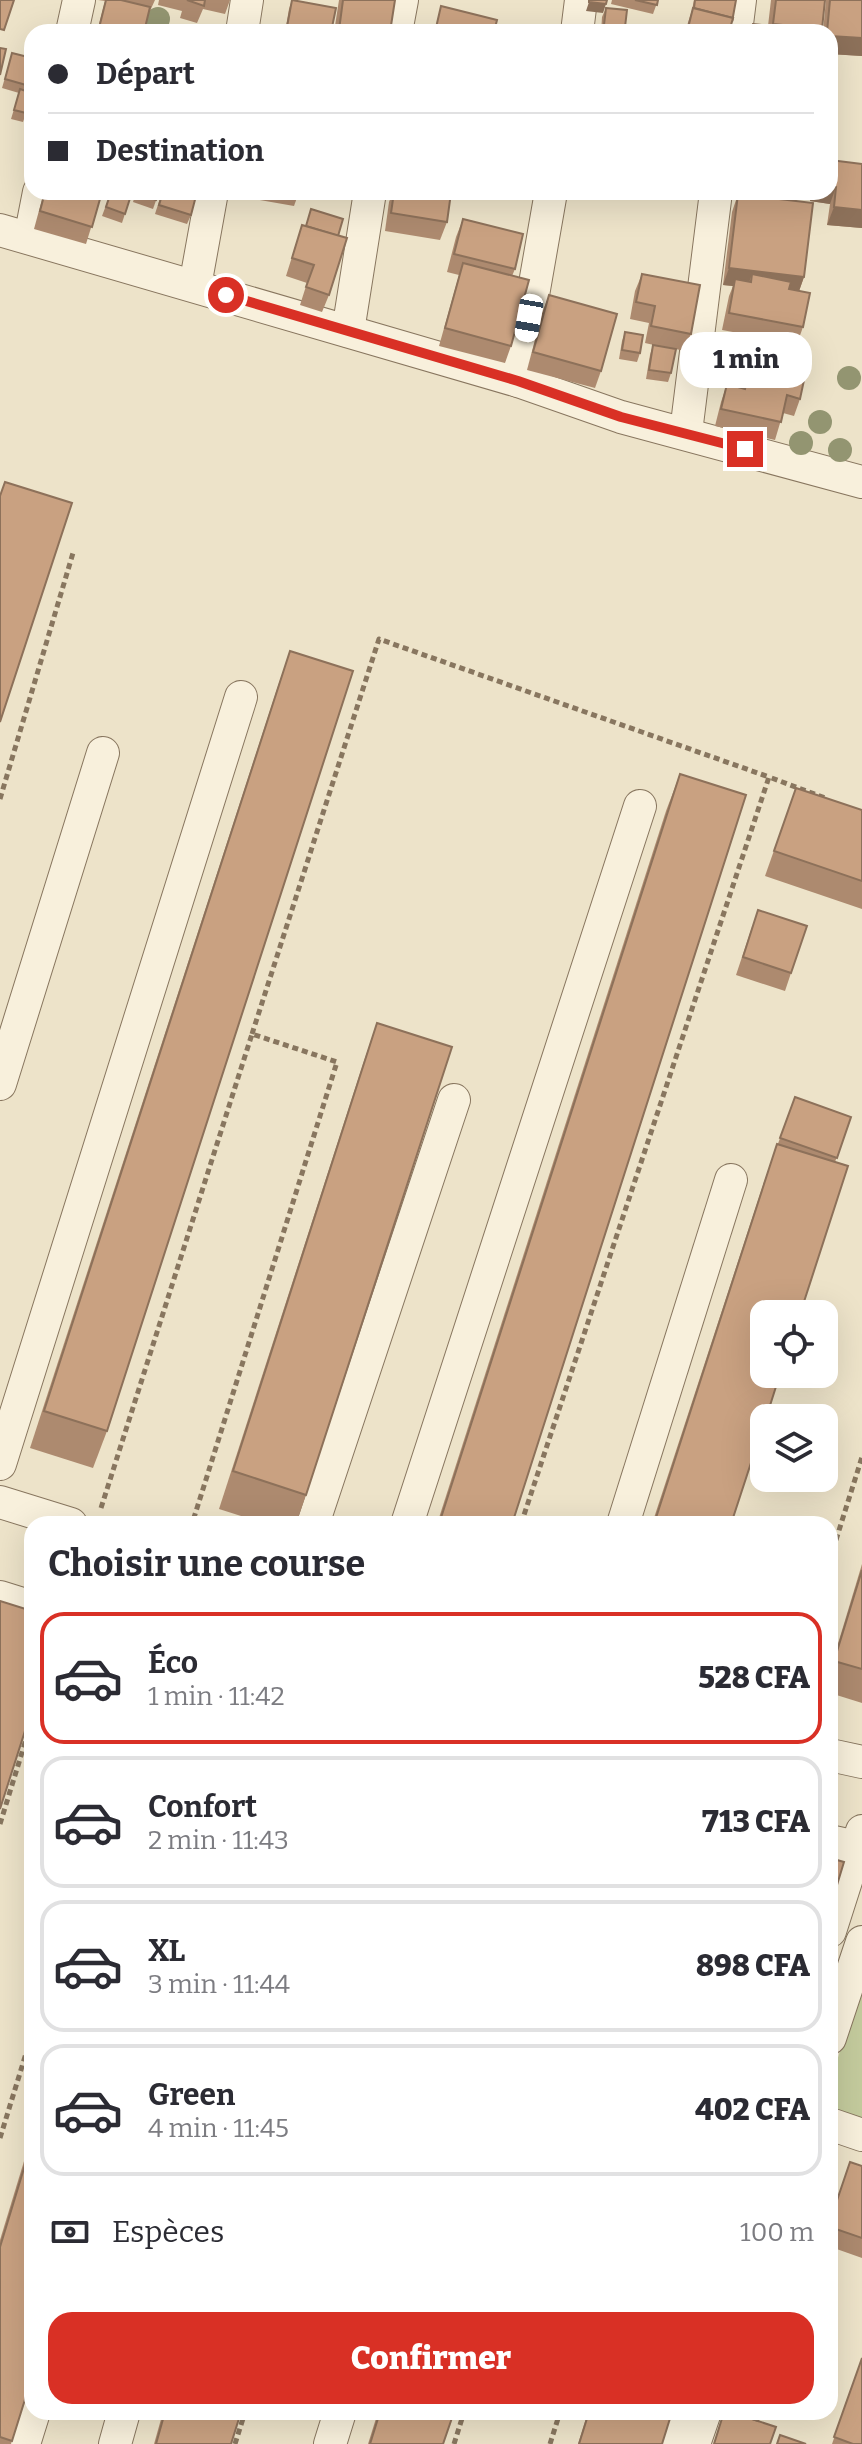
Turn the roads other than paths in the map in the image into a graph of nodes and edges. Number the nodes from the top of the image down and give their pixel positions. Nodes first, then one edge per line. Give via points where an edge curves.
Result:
1 (79, 0) edge
2 (247, 0) edge
3 (402, 0) edge
4 (581, 0) edge
5 (740, 0) edge
6 (74, 24) edge
7 (243, 24) edge
8 (398, 24) edge
9 (578, 24) edge
10 (737, 24) edge
11 (34, 200) edge
12 (211, 200) edge
13 (369, 200) edge
14 (550, 200) edge
15 (715, 200) edge
16 (15, 234) edge
17 (195, 286) junction
18 (348, 331) junction
19 (518, 381) junction
20 (686, 432) junction
21 (862, 482) edge
22 (241, 697) dead end
23 (103, 753) dead end
24 (640, 806) dead end
25 (2, 1072) edge
26 (454, 1100) dead end
27 (731, 1180) dead end
28 (0, 1464) edge
29 (0, 1502) edge
30 (45, 1516) edge
31 (316, 1516) edge
32 (410, 1516) edge
33 (626, 1516) edge
34 (0, 1597) edge
35 (24, 1604) edge
36 (838, 1757) edge
37 (862, 1762) edge
38 (850, 1840) edge
39 (838, 1895) edge
40 (862, 1942) edge
41 (838, 2014) edge
42 (838, 2127) edge
43 (862, 2135) edge
44 (32, 2420) edge
45 (122, 2420) edge
46 (338, 2420) edge
47 (670, 2420) edge
48 (702, 2420) edge
49 (24, 2444) edge
50 (115, 2444) edge
51 (330, 2444) edge
52 (663, 2444) edge
53 (694, 2444) edge

1 - 6 street
2 - 7 street
3 - 8 street
4 - 9 street
5 - 10 street
11 - 16 street
12 - 17 street
13 - 18 street
14 - 19 street
15 - 20 street
16 - 17 street
17 - 18 street
18 - 19 street
19 - 20 street via 621,417
20 - 21 street
22 - 28 street
23 - 25 street
24 - 32 street
26 - 31 street
27 - 33 street
29 - 30 street
34 - 35 street
36 - 37 street
38 - 39 street
40 - 41 street
42 - 43 street
44 - 49 street
45 - 50 street
46 - 51 street
47 - 52 street
48 - 53 street

